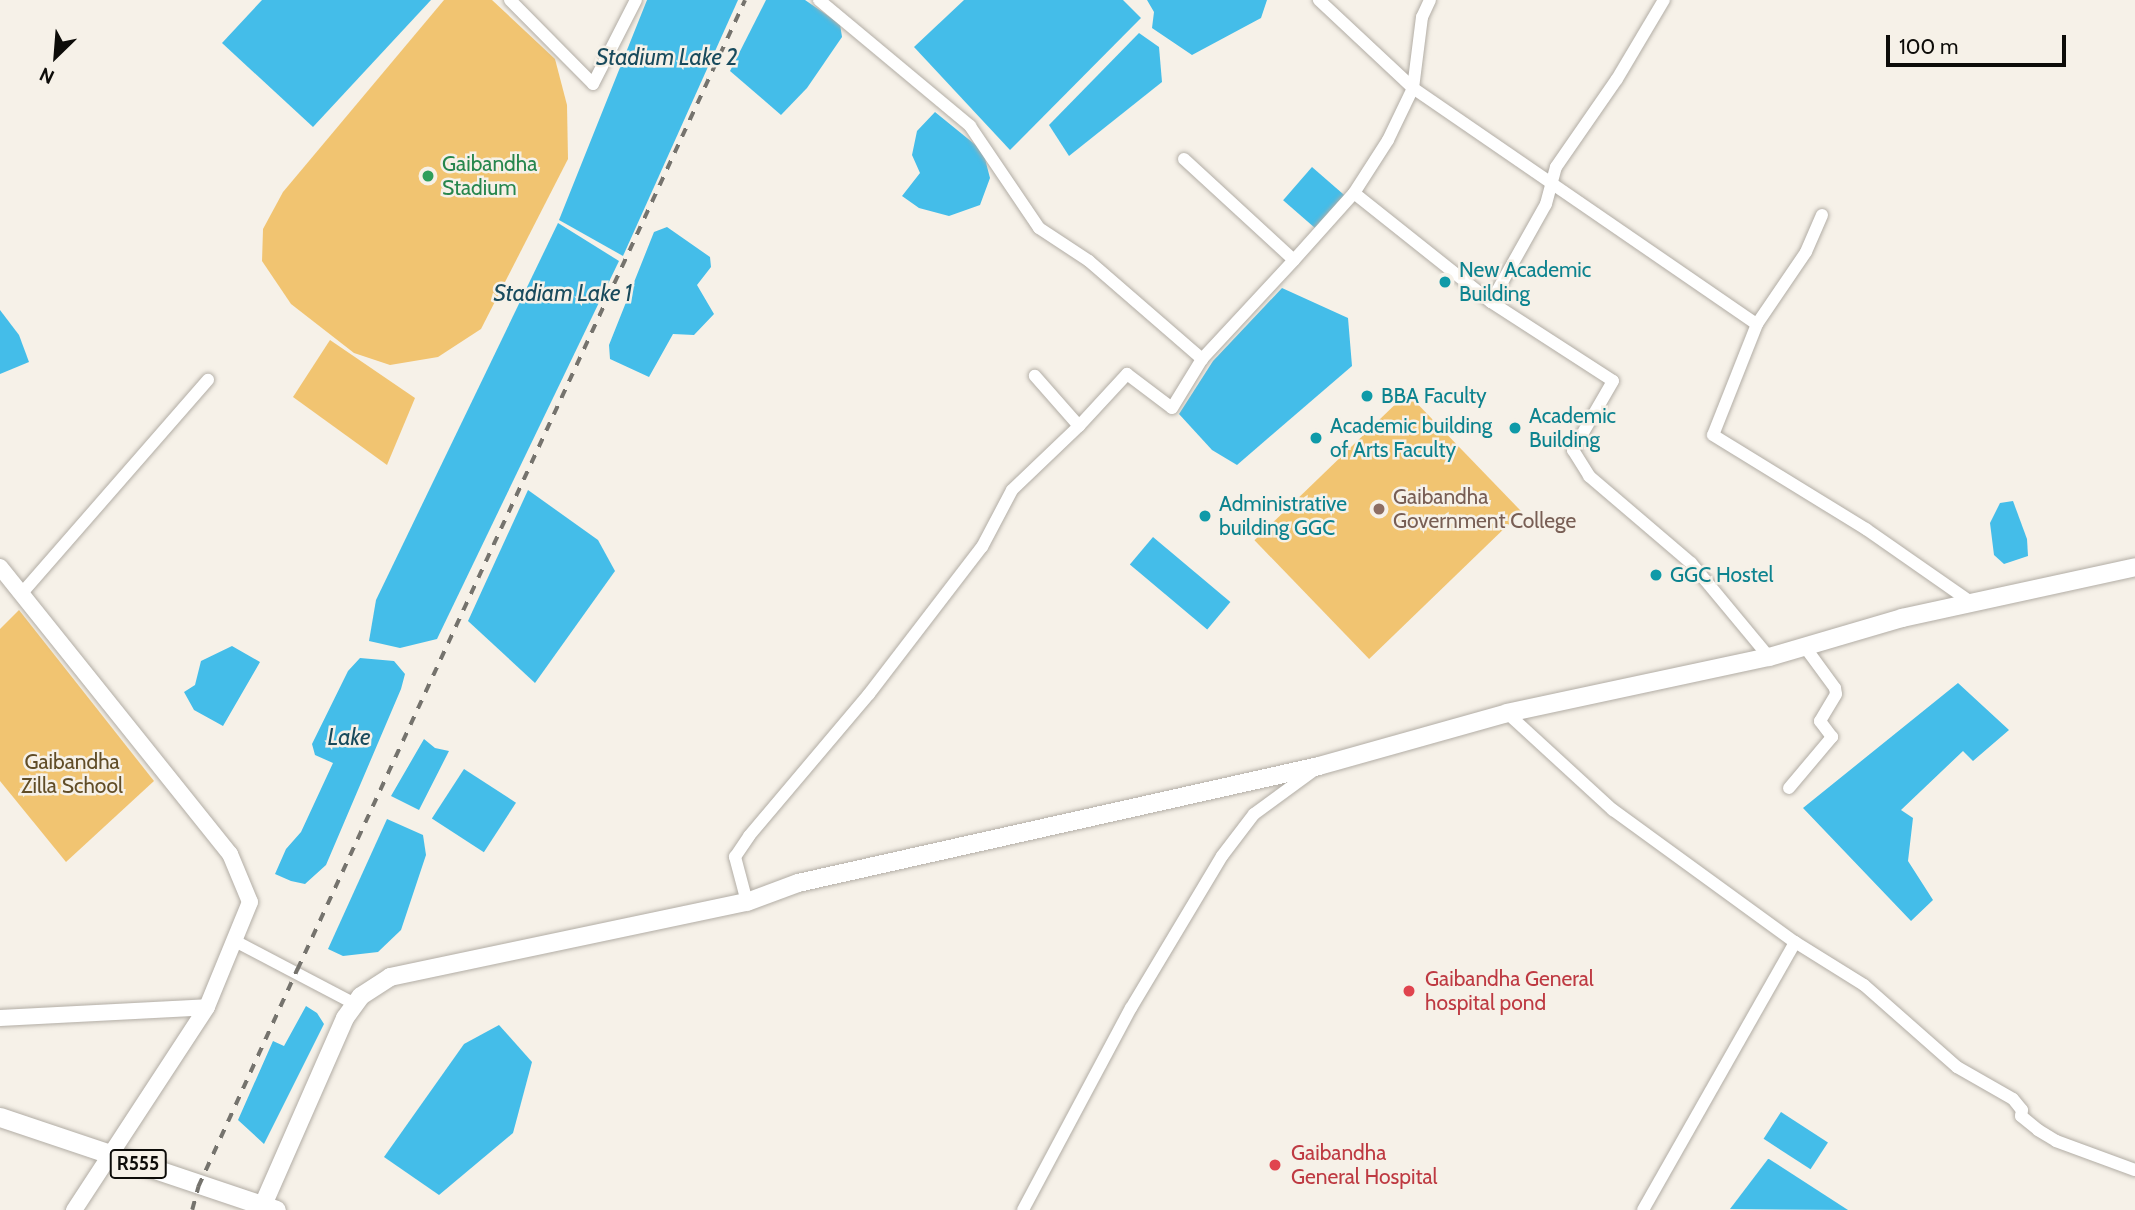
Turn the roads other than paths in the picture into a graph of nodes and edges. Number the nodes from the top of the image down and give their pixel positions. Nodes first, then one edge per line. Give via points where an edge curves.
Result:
1 (510, 0) edge
2 (636, 0) edge
3 (819, 0) edge
4 (1319, 0) edge
5 (1430, 0) edge
6 (1664, 0) edge
7 (1413, 88) junction
8 (1184, 159) dead end
9 (1551, 186) junction
10 (1354, 193) junction
11 (1822, 215) dead end
12 (1293, 260) junction
13 (1490, 302) junction
14 (1757, 324) junction
15 (1202, 359) junction
16 (1035, 376) dead end
17 (208, 380) dead end
18 (1079, 425) junction
19 (0, 567) edge
20 (2135, 567) edge
21 (22, 593) junction
22 (1972, 603) junction
23 (1804, 647) junction
24 (1769, 657) junction
25 (1507, 713) junction
26 (1319, 766) junction
27 (1789, 788) dead end
28 (747, 902) junction
29 (235, 941) junction
30 (1795, 942) junction
31 (355, 1004) junction
32 (207, 1007) junction
33 (0, 1018) edge
34 (0, 1117) edge
35 (114, 1155) junction
36 (2133, 1166) edge
37 (269, 1208) edge
38 (74, 1210) edge
39 (1023, 1210) edge
40 (1643, 1210) edge

1 - 2 street via 593,84
3 - 15 street via 970,126 1039,228 1089,261
4 - 7 street
5 - 7 street via 1422,17
6 - 9 street via 1556,167
7 - 9 street
7 - 10 street via 1388,140
8 - 12 street
9 - 13 street via 1546,204
9 - 14 street
10 - 12 street
10 - 13 street
11 - 14 street via 1806,253
12 - 15 street
13 - 24 street via 1613,381 1573,450 1589,476 1691,563
14 - 22 street via 1713,435 1866,529
15 - 18 street via 1171,408 1127,374
16 - 18 street
17 - 21 street
18 - 28 street via 1012,490 982,547 869,694 749,836 736,857
19 - 21 street
20 - 22 main road
21 - 29 street via 230,854 250,902
22 - 23 main road
23 - 24 main road
23 - 27 street via 1835,688 1820,721 1832,737
24 - 25 main road
25 - 26 main road
25 - 30 street via 1613,810
26 - 28 main road via 798,883
26 - 39 street via 1254,814 1222,856 1131,1007
28 - 31 main road via 390,977
29 - 31 street
29 - 32 street
30 - 36 street via 1864,985 1957,1067 2013,1099 2021,1116 2056,1142
30 - 40 street
31 - 37 main road via 345,1018
32 - 33 street
32 - 35 street
34 - 35 main road, R555
35 - 37 main road, R555
35 - 38 street

